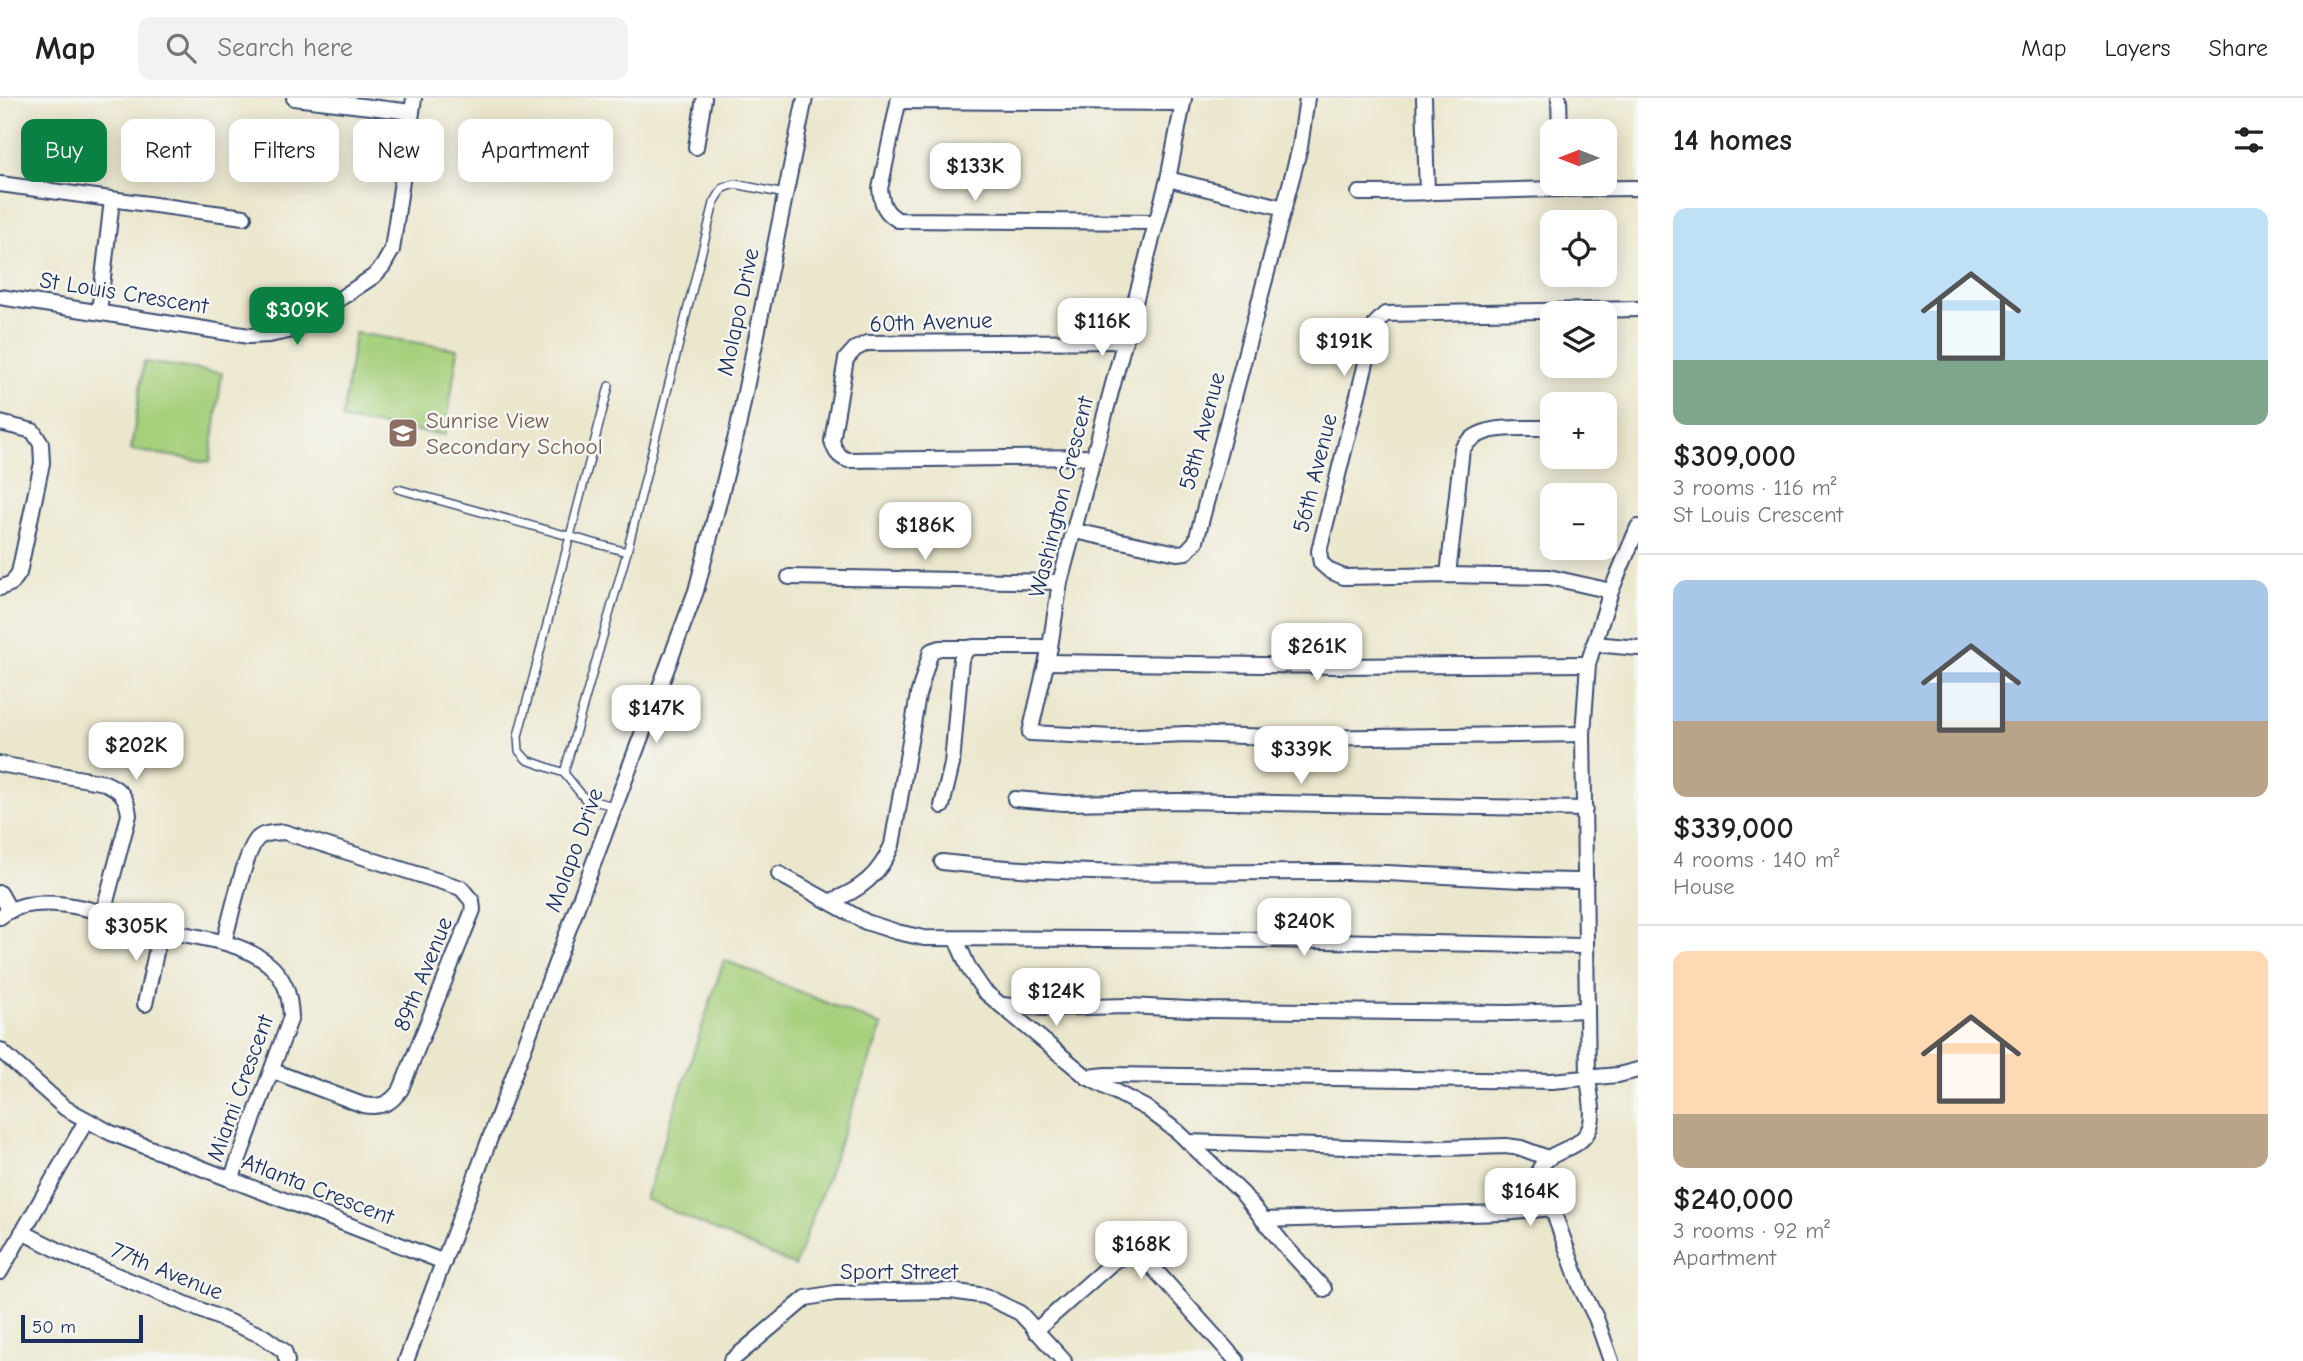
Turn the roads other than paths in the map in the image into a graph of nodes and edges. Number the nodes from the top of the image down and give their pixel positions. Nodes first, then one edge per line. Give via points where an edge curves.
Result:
1 (294, 98) edge
2 (805, 98) edge
3 (1307, 98) edge
4 (1424, 98) edge
5 (1559, 98) edge
6 (701, 99) edge
7 (899, 100) edge
8 (1183, 101) edge
9 (413, 105) edge
10 (1560, 119) edge
11 (696, 147) dead end
12 (1168, 178) junction
13 (0, 184) edge
14 (1540, 187) edge
15 (1617, 187) edge
16 (1638, 188) edge
17 (1359, 193) dead end
18 (1427, 193) junction
19 (785, 194) junction
20 (112, 200) junction
21 (1284, 208) junction
22 (244, 217) dead end
23 (1155, 222) junction
24 (0, 297) edge
25 (1638, 309) edge
26 (99, 312) junction
27 (1125, 341) junction
28 (609, 386) dead end
29 (0, 423) edge
30 (1540, 428) edge
31 (1092, 457) junction
32 (398, 489) dead end
33 (1638, 527) edge
34 (1075, 531) junction
35 (571, 536) junction
36 (627, 552) junction
37 (1448, 575) junction
38 (789, 577) dead end
39 (1060, 582) junction
40 (0, 588) edge
41 (1611, 591) junction
42 (1594, 644) junction
43 (968, 648) junction
44 (1638, 648) edge
45 (1048, 655) junction
46 (1588, 664) junction
47 (1583, 734) junction
48 (0, 764) edge
49 (564, 773) junction
50 (1015, 799) dead end
51 (614, 806) junction
52 (942, 806) dead end
53 (1585, 809) junction
54 (942, 862) dead end
55 (779, 874) dead end
56 (1586, 881) junction
57 (0, 893) edge
58 (831, 901) junction
59 (5, 913) edge
60 (103, 913) junction
61 (161, 929) junction
62 (956, 939) junction
63 (224, 942) junction
64 (1586, 946) junction
65 (145, 1004) dead end
66 (1001, 1005) junction
67 (1587, 1010) junction
68 (0, 1050) edge
69 (1638, 1070) edge
70 (273, 1071) junction
71 (1087, 1077) junction
72 (1588, 1079) junction
73 (86, 1121) junction
74 (1188, 1142) junction
75 (1548, 1158) junction
76 (231, 1180) junction
77 (1552, 1208) junction
78 (1263, 1220) junction
79 (22, 1231) junction
80 (444, 1262) junction
81 (0, 1272) edge
82 (1324, 1289) dead end
83 (1035, 1331) junction
84 (287, 1361) edge
85 (406, 1361) edge
86 (731, 1361) edge
87 (1064, 1361) edge
88 (1237, 1361) edge
89 (1611, 1361) edge

1 - 9 street
2 - 19 street, Molapo Drive
3 - 21 street, 58th Avenue
4 - 18 street
5 - 10 street
6 - 11 street
7 - 8 street
7 - 23 street via 880,189 885,209 898,220
8 - 12 street, Washington Crescent
9 - 26 street, St Louis Crescent via 392,250 374,276 293,330 249,336
12 - 21 street
12 - 23 street, Washington Crescent
13 - 20 street
14 - 18 street
15 - 16 street
17 - 18 street
19 - 36 lane via 735,184 723,188 714,203
19 - 51 street, Molapo Drive via 737,432 696,591
20 - 22 street
20 - 26 street
21 - 34 street, 58th Avenue via 1196,541 1186,552 1177,553
23 - 27 street, Washington Crescent
24 - 26 street, St Louis Crescent
25 - 37 street, 56th Avenue via 1399,312 1385,314 1377,323 1322,534 1321,563 1344,577
27 - 31 street, Washington Crescent
27 - 31 street, 60th Avenue via 867,343 846,359 832,441 841,458
28 - 35 lane
29 - 40 street via 33,431 41,444 42,463 19,573 12,583
30 - 37 street via 1496,429 1478,434 1462,449
31 - 34 street, Washington Crescent
32 - 35 lane
33 - 41 street
34 - 39 street, Washington Crescent
35 - 36 lane
35 - 49 lane via 518,736 519,751 527,760
36 - 49 lane
37 - 41 street, 56th Avenue via 1549,577
38 - 39 street
39 - 45 street, Washington Crescent
41 - 42 street
42 - 44 street
42 - 46 street
43 - 45 street
43 - 52 street via 961,659 955,745
43 - 58 street via 931,651 885,863 862,887
45 - 46 street via 1337,666
45 - 47 street, Washington Crescent via 1030,733 1302,738
46 - 47 street
47 - 53 street
48 - 60 street via 105,783 119,789 128,801 129,815
49 - 51 lane via 585,799
50 - 53 street
51 - 80 street, Molapo Drive
53 - 56 street
54 - 56 street via 994,868 1349,872
55 - 58 street
56 - 64 street
57 - 59 street
58 - 62 street via 866,922 897,932
59 - 60 street, Miami Crescent via 51,904
60 - 61 street, Miami Crescent
61 - 63 street, Miami Crescent
61 - 65 street
62 - 64 street
62 - 66 street via 977,983
63 - 70 street, Miami Crescent via 264,961 282,978 290,998 291,1017
63 - 70 street, 89th Avenue via 250,853 258,839 269,833 284,832 461,888 472,901 473,910 396,1097 386,1105 363,1105
64 - 67 street
66 - 67 street via 1510,1013
66 - 71 street
67 - 72 street
68 - 73 street, Atlanta Crescent
69 - 72 street
70 - 76 street, Miami Crescent
71 - 72 street
71 - 74 street via 1146,1108
72 - 75 street via 1592,1124 1588,1135
73 - 76 street, Atlanta Crescent
73 - 79 street
74 - 75 street via 1411,1149 1506,1146
74 - 78 street via 1242,1193
75 - 77 street via 1539,1168
76 - 80 street, Atlanta Crescent
77 - 78 street
77 - 89 street
78 - 82 street
79 - 81 street
79 - 84 street, 77th Avenue via 68,1255 263,1336 284,1351
80 - 85 street, Molapo Drive
83 - 86 street, Sport Street via 1020,1313 985,1296 951,1291 835,1293 806,1298
83 - 87 street, Sport Street
83 - 88 street via 1114,1261 1138,1255

